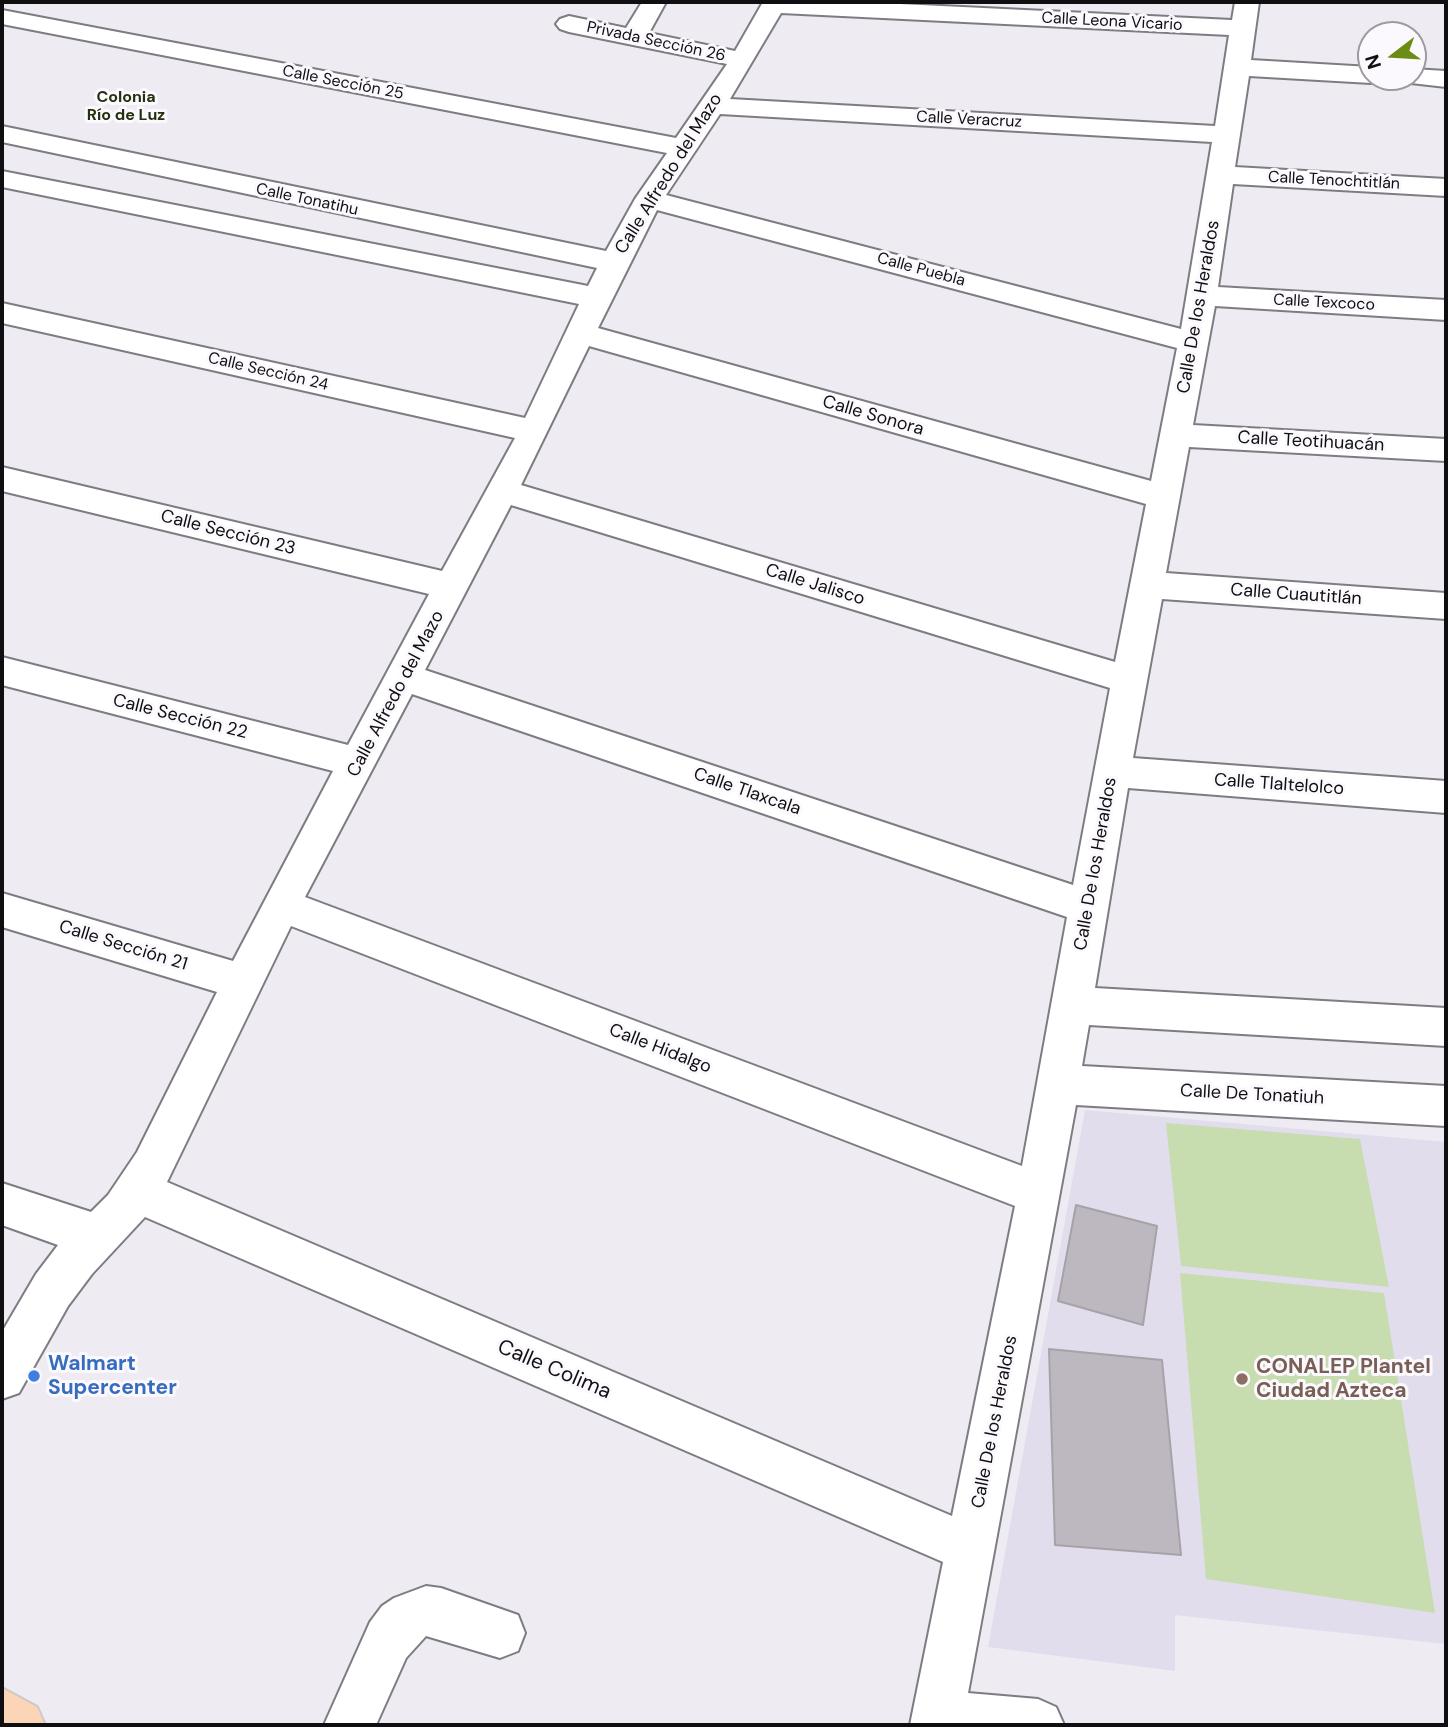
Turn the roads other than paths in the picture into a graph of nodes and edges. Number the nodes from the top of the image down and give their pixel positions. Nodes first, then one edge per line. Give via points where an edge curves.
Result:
1 (654, 2) edge
2 (774, 3) edge
3 (1244, 15) edge
4 (2, 17) edge
5 (569, 24) dead end
6 (634, 37) junction
7 (743, 60) junction
8 (1235, 67) junction
9 (1357, 74) edge
10 (1427, 78) edge
11 (1446, 79) edge
12 (712, 106) junction
13 (2, 134) edge
14 (1227, 135) junction
15 (684, 148) junction
16 (1221, 175) junction
17 (2, 179) edge
18 (1446, 187) edge
19 (649, 199) junction
20 (614, 262) junction
21 (1202, 296) junction
22 (598, 298) junction
23 (1446, 310) edge
24 (2, 313) edge
25 (582, 334) junction
26 (1192, 342) junction
27 (534, 431) junction
28 (1176, 435) junction
29 (1446, 450) edge
30 (2, 479) edge
31 (502, 491) junction
32 (1165, 497) junction
33 (1147, 585) junction
34 (453, 587) junction
35 (1446, 606) edge
36 (2, 671) edge
37 (404, 677) junction
38 (1129, 680) junction
39 (359, 763) junction
40 (1112, 772) junction
41 (1446, 797) edge
42 (281, 905) junction
43 (1090, 908) junction
44 (2, 910) edge
45 (243, 982) junction
46 (1072, 1005) junction
47 (1446, 1027) edge
48 (1058, 1084) junction
49 (1446, 1107) edge
50 (136, 1191) junction
51 (1039, 1194) junction
52 (2, 1204) edge
53 (99, 1237) junction
54 (2, 1376) edge
55 (971, 1549) junction
56 (500, 1633) dead end
57 (2, 1714) edge
58 (937, 1720) edge
59 (19, 1725) edge
60 (350, 1725) edge
61 (1038, 1725) edge

1 - 6 street
2 - 3 street, Calle Leona Vicario
2 - 7 street, Calle Alfredo del Mazo
3 - 8 street, Calle De los Heraldos
4 - 15 street, Calle Sección 25
5 - 6 street, Privada Sección 26
6 - 7 street, Privada Sección 26
7 - 12 street, Calle Alfredo del Mazo
8 - 9 street
8 - 14 street, Calle De los Heraldos
10 - 11 street
12 - 14 street, Calle Veracruz
12 - 15 street, Calle Alfredo del Mazo
13 - 20 street, Calle Tonatihu
14 - 16 street, Calle De los Heraldos
15 - 19 street, Calle Alfredo del Mazo
16 - 18 street, Calle Tenochtitlán
16 - 21 street, Calle De los Heraldos
17 - 22 street
19 - 20 street, Calle Alfredo del Mazo
19 - 26 street, Calle Puebla
20 - 22 street, Calle Alfredo del Mazo
21 - 23 street, Calle Texcoco
21 - 26 street, Calle De los Heraldos
22 - 25 street, Calle Alfredo del Mazo
24 - 27 street, Calle Sección 24
25 - 27 street, Calle Alfredo del Mazo
25 - 32 street, Calle Sonora
26 - 28 street, Calle De los Heraldos
27 - 31 street, Calle Alfredo del Mazo
28 - 29 street, Calle Teotihuacán
28 - 32 street, Calle De los Heraldos
30 - 34 street, Calle Sección 23
31 - 34 street, Calle Alfredo del Mazo
31 - 38 street, Calle Jalisco
32 - 33 street, Calle De los Heraldos
33 - 35 street, Calle Cuautitlán
33 - 38 street, Calle De los Heraldos
34 - 37 street, Calle Alfredo del Mazo
36 - 39 street, Calle Sección 22
37 - 39 street, Calle Alfredo del Mazo
37 - 43 street, Calle Tlaxcala
38 - 40 street, Calle De los Heraldos
39 - 42 street, Calle Alfredo del Mazo
40 - 41 street, Calle Tlaltelolco
40 - 43 street, Calle De los Heraldos
42 - 45 street, Calle Alfredo del Mazo
42 - 51 street, Calle Hidalgo
43 - 46 street, Calle De los Heraldos
44 - 45 street, Calle Sección 21
45 - 50 street, Calle Alfredo del Mazo
46 - 47 street
46 - 48 street, Calle De los Heraldos
48 - 49 street, Calle De Tonatiuh
48 - 51 street, Calle De los Heraldos
50 - 53 street, Calle Alfredo del Mazo
50 - 55 street, Calle Colima
51 - 55 street, Calle De los Heraldos
52 - 53 street
53 - 54 street, Calle Alfredo del Mazo via 51,1290
55 - 58 street, Calle De los Heraldos
56 - 60 street via 441,1613 426,1611 412,1616 388,1640
57 - 59 main road
58 - 61 street

